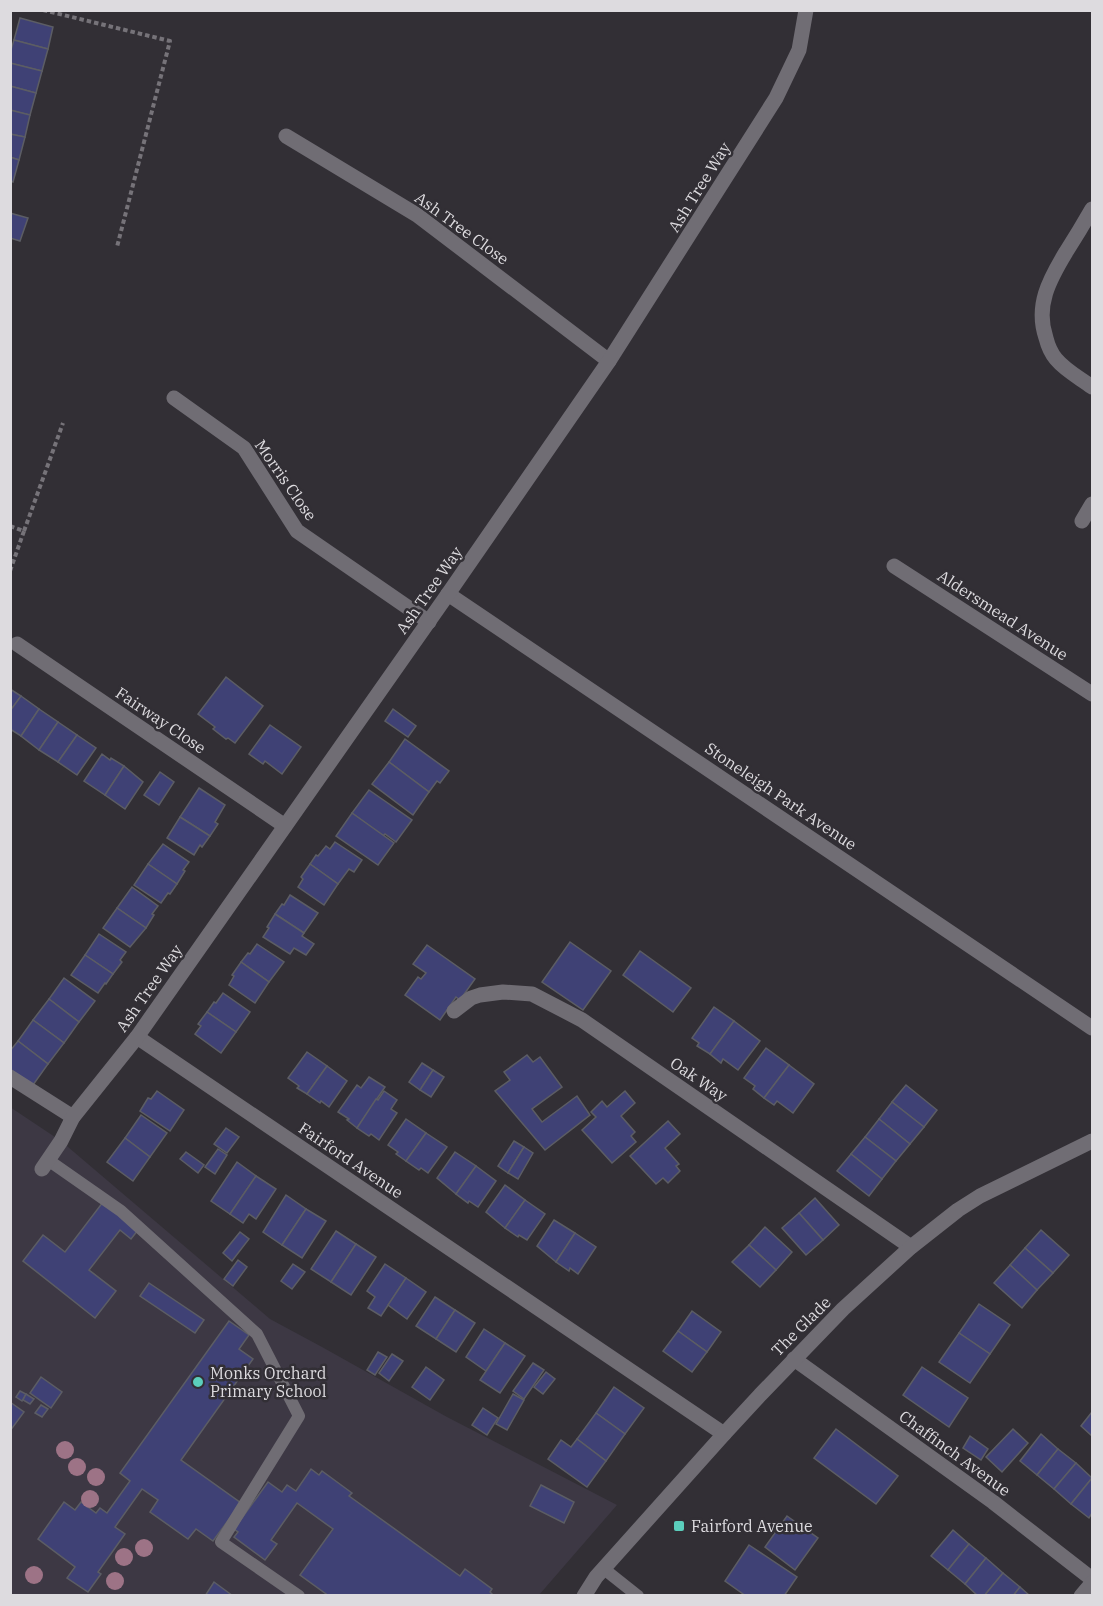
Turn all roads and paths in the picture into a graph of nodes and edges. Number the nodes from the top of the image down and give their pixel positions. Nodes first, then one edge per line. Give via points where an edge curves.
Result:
1 (43, 10) edge
2 (806, 10) edge
3 (286, 136) dead end
4 (1092, 209) edge
5 (117, 247) dead end
6 (609, 361) junction
7 (1092, 387) edge
8 (174, 398) dead end
9 (63, 423) dead end
10 (1092, 504) edge
11 (1082, 521) dead end
12 (10, 526) edge
13 (24, 531) junction
14 (894, 566) dead end
15 (10, 571) edge
16 (448, 594) junction
17 (429, 621) junction
18 (17, 644) dead end
19 (1092, 694) edge
20 (285, 826) junction
21 (454, 1011) dead end
22 (1092, 1028) edge
23 (137, 1037) junction
24 (10, 1077) edge
25 (73, 1117) junction
26 (1092, 1141) edge
27 (45, 1164) joint
28 (911, 1247) junction
29 (794, 1359) junction
30 (724, 1434) junction
31 (604, 1569) junction
32 (1092, 1581) edge
33 (299, 1596) edge
34 (584, 1596) edge
35 (638, 1596) edge
36 (1081, 1596) edge

1 - 5 path via 170,41
2 - 6 street, Ash Tree Way via 799,50 776,98
3 - 6 street, Ash Tree Close via 417,215
4 - 7 street via 1048,283 1041,317 1054,357
6 - 16 street, Ash Tree Way
8 - 17 street, Morris Close via 244,448 297,531
9 - 13 path
10 - 11 street
12 - 13 path
13 - 15 path
14 - 19 street, Aldersmead Avenue
16 - 17 street, Ash Tree Way
16 - 22 street, Stoneleigh Park Avenue
17 - 20 street, Ash Tree Way
18 - 20 street, Fairway Close
20 - 23 street, Ash Tree Way
21 - 28 street, Oak Way via 480,995 532,994 582,1020
23 - 25 street, Ash Tree Way
23 - 30 street, Fairford Avenue
24 - 25 street
25 - 27 street, Ash Tree Way
26 - 28 street, The Glade via 980,1196
27 - 33 lane via 121,1211 257,1334 299,1416 221,1542
28 - 29 street, The Glade
29 - 30 street, The Glade
29 - 32 street, Chaffinch Avenue via 993,1502
30 - 31 street, The Glade
31 - 34 street, The Glade
31 - 35 lane
32 - 36 street

